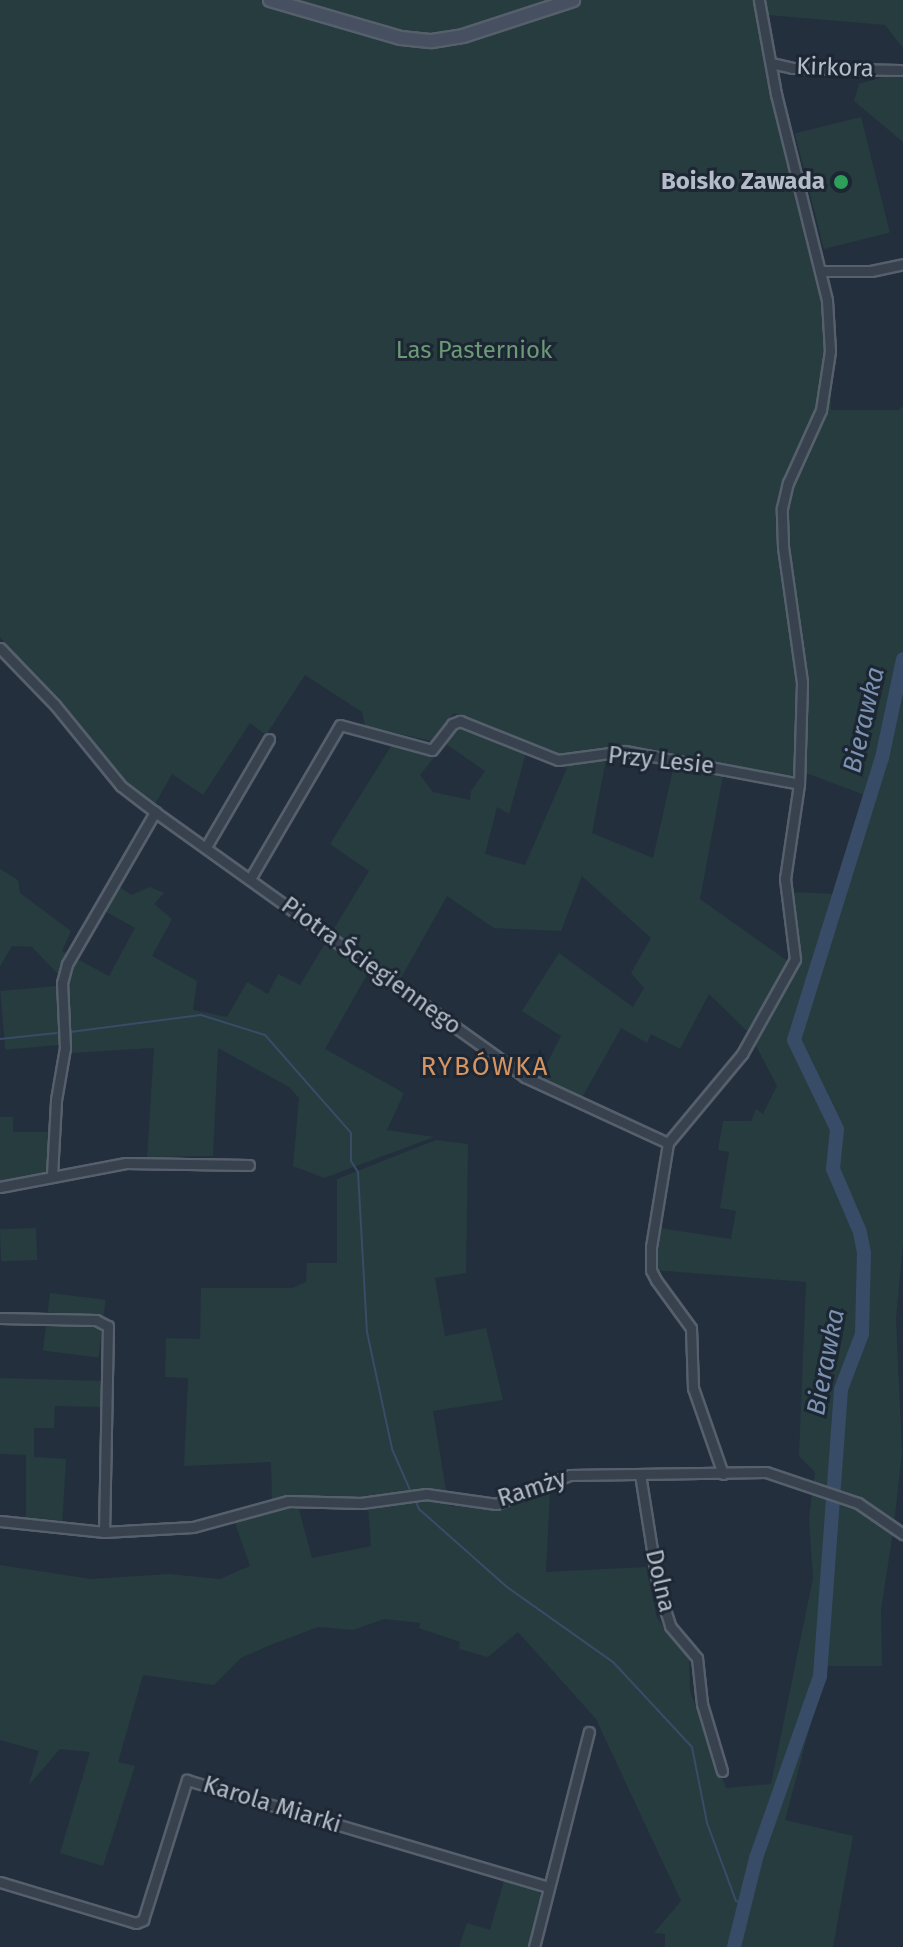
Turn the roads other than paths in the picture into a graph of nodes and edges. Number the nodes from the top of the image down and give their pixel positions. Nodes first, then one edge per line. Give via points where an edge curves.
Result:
1 (270, 0) edge
2 (573, 0) edge
3 (759, 0) edge
4 (771, 63) junction
5 (900, 70) dead end
6 (903, 264) edge
7 (820, 271) junction
8 (0, 648) edge
9 (269, 739) dead end
10 (799, 784) junction
11 (155, 812) junction
12 (206, 847) junction
13 (250, 879) junction
14 (668, 1143) junction
15 (249, 1165) dead end
16 (52, 1175) junction
17 (0, 1187) edge
18 (0, 1318) edge
19 (640, 1474) junction
20 (723, 1474) junction
21 (0, 1521) edge
22 (104, 1532) junction
23 (903, 1534) edge
24 (589, 1732) dead end
25 (722, 1771) dead end
26 (0, 1882) edge
27 (548, 1887) junction
28 (534, 1947) edge

1 - 2 street via 401,38 432,41
3 - 4 street
4 - 5 street, Kirkora
4 - 7 street
6 - 7 street via 871,271
7 - 10 street via 830,319 825,395 788,483 782,524 802,682
8 - 11 street, Piotra Ściegiennego via 121,786
9 - 12 street
10 - 13 street, Przy Lesie via 625,751 558,760 460,721 432,750 340,725
10 - 14 street via 785,879 795,959 742,1054
11 - 12 street, Piotra Ściegiennego
11 - 16 street via 67,964
12 - 13 street, Piotra Ściegiennego
13 - 14 street, Piotra Ściegiennego via 525,1077
14 - 20 street via 651,1270 691,1328 693,1388
15 - 16 street via 151,1162
16 - 17 street
18 - 22 street via 96,1320 108,1326
19 - 20 street, Ramży
19 - 22 street, Ramży via 570,1475 496,1504 426,1494 361,1503 288,1501 201,1526
19 - 25 street, Dolna via 658,1588 670,1626 697,1658 702,1704
20 - 23 street, Ramży via 766,1472 822,1490 858,1503
21 - 22 street, Ramży
24 - 27 street
26 - 27 street, Karola Miarki via 136,1923 143,1920 187,1780
27 - 28 street

